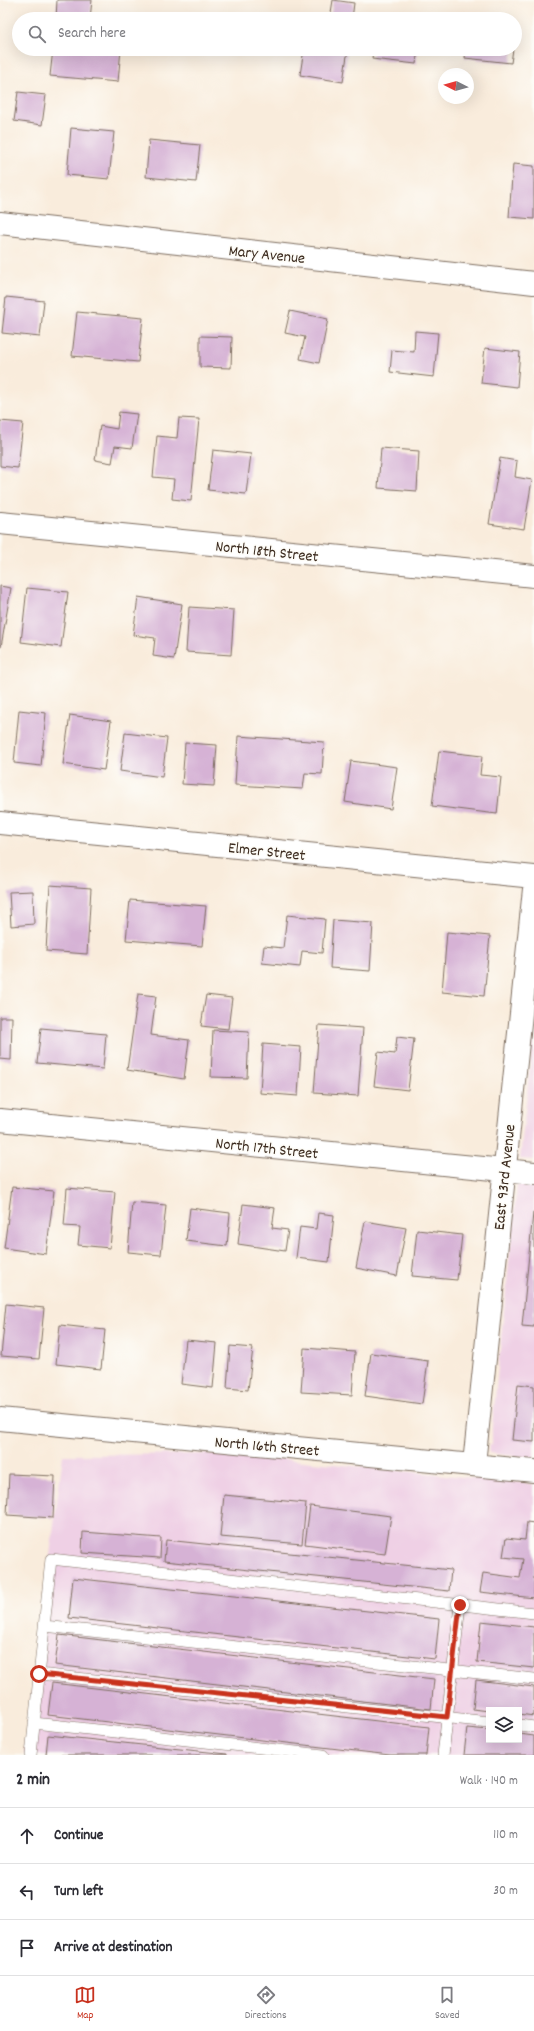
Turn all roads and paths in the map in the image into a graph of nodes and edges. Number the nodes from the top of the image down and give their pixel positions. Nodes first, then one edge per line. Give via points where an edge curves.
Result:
1 (0, 223) edge
2 (534, 283) edge
3 (0, 523) edge
4 (534, 576) edge
5 (0, 823) edge
6 (534, 877) edge
7 (534, 889) edge
8 (0, 1120) edge
9 (504, 1170) junction
10 (534, 1173) edge
11 (0, 1419) edge
12 (474, 1464) junction
13 (534, 1471) edge
14 (460, 1605) junction
15 (534, 1613) edge
16 (44, 1626) junction
17 (453, 1669) junction
18 (39, 1674) junction
19 (534, 1679) edge
20 (447, 1717) junction
21 (486, 1722) edge
22 (34, 1723) junction
23 (522, 1725) edge
24 (534, 1727) edge
25 (31, 1755) edge
26 (323, 1755) edge
27 (443, 1755) edge

1 - 2 street, Mary Avenue
3 - 4 street, North 18th Street
5 - 6 street, Elmer Street
7 - 9 street, East 93rd Avenue
8 - 9 street, North 17th Street
9 - 10 street, North 17th Street
9 - 12 street, East 93rd Avenue
11 - 12 street, North 16th Street
12 - 13 street, North 16th Street
14 - 15 lane
14 - 16 lane via 51,1560
14 - 17 lane
16 - 17 lane
16 - 18 lane
17 - 19 lane
17 - 20 lane
18 - 20 lane
18 - 22 lane
20 - 21 lane
20 - 27 lane
22 - 25 lane
22 - 26 lane
23 - 24 lane

